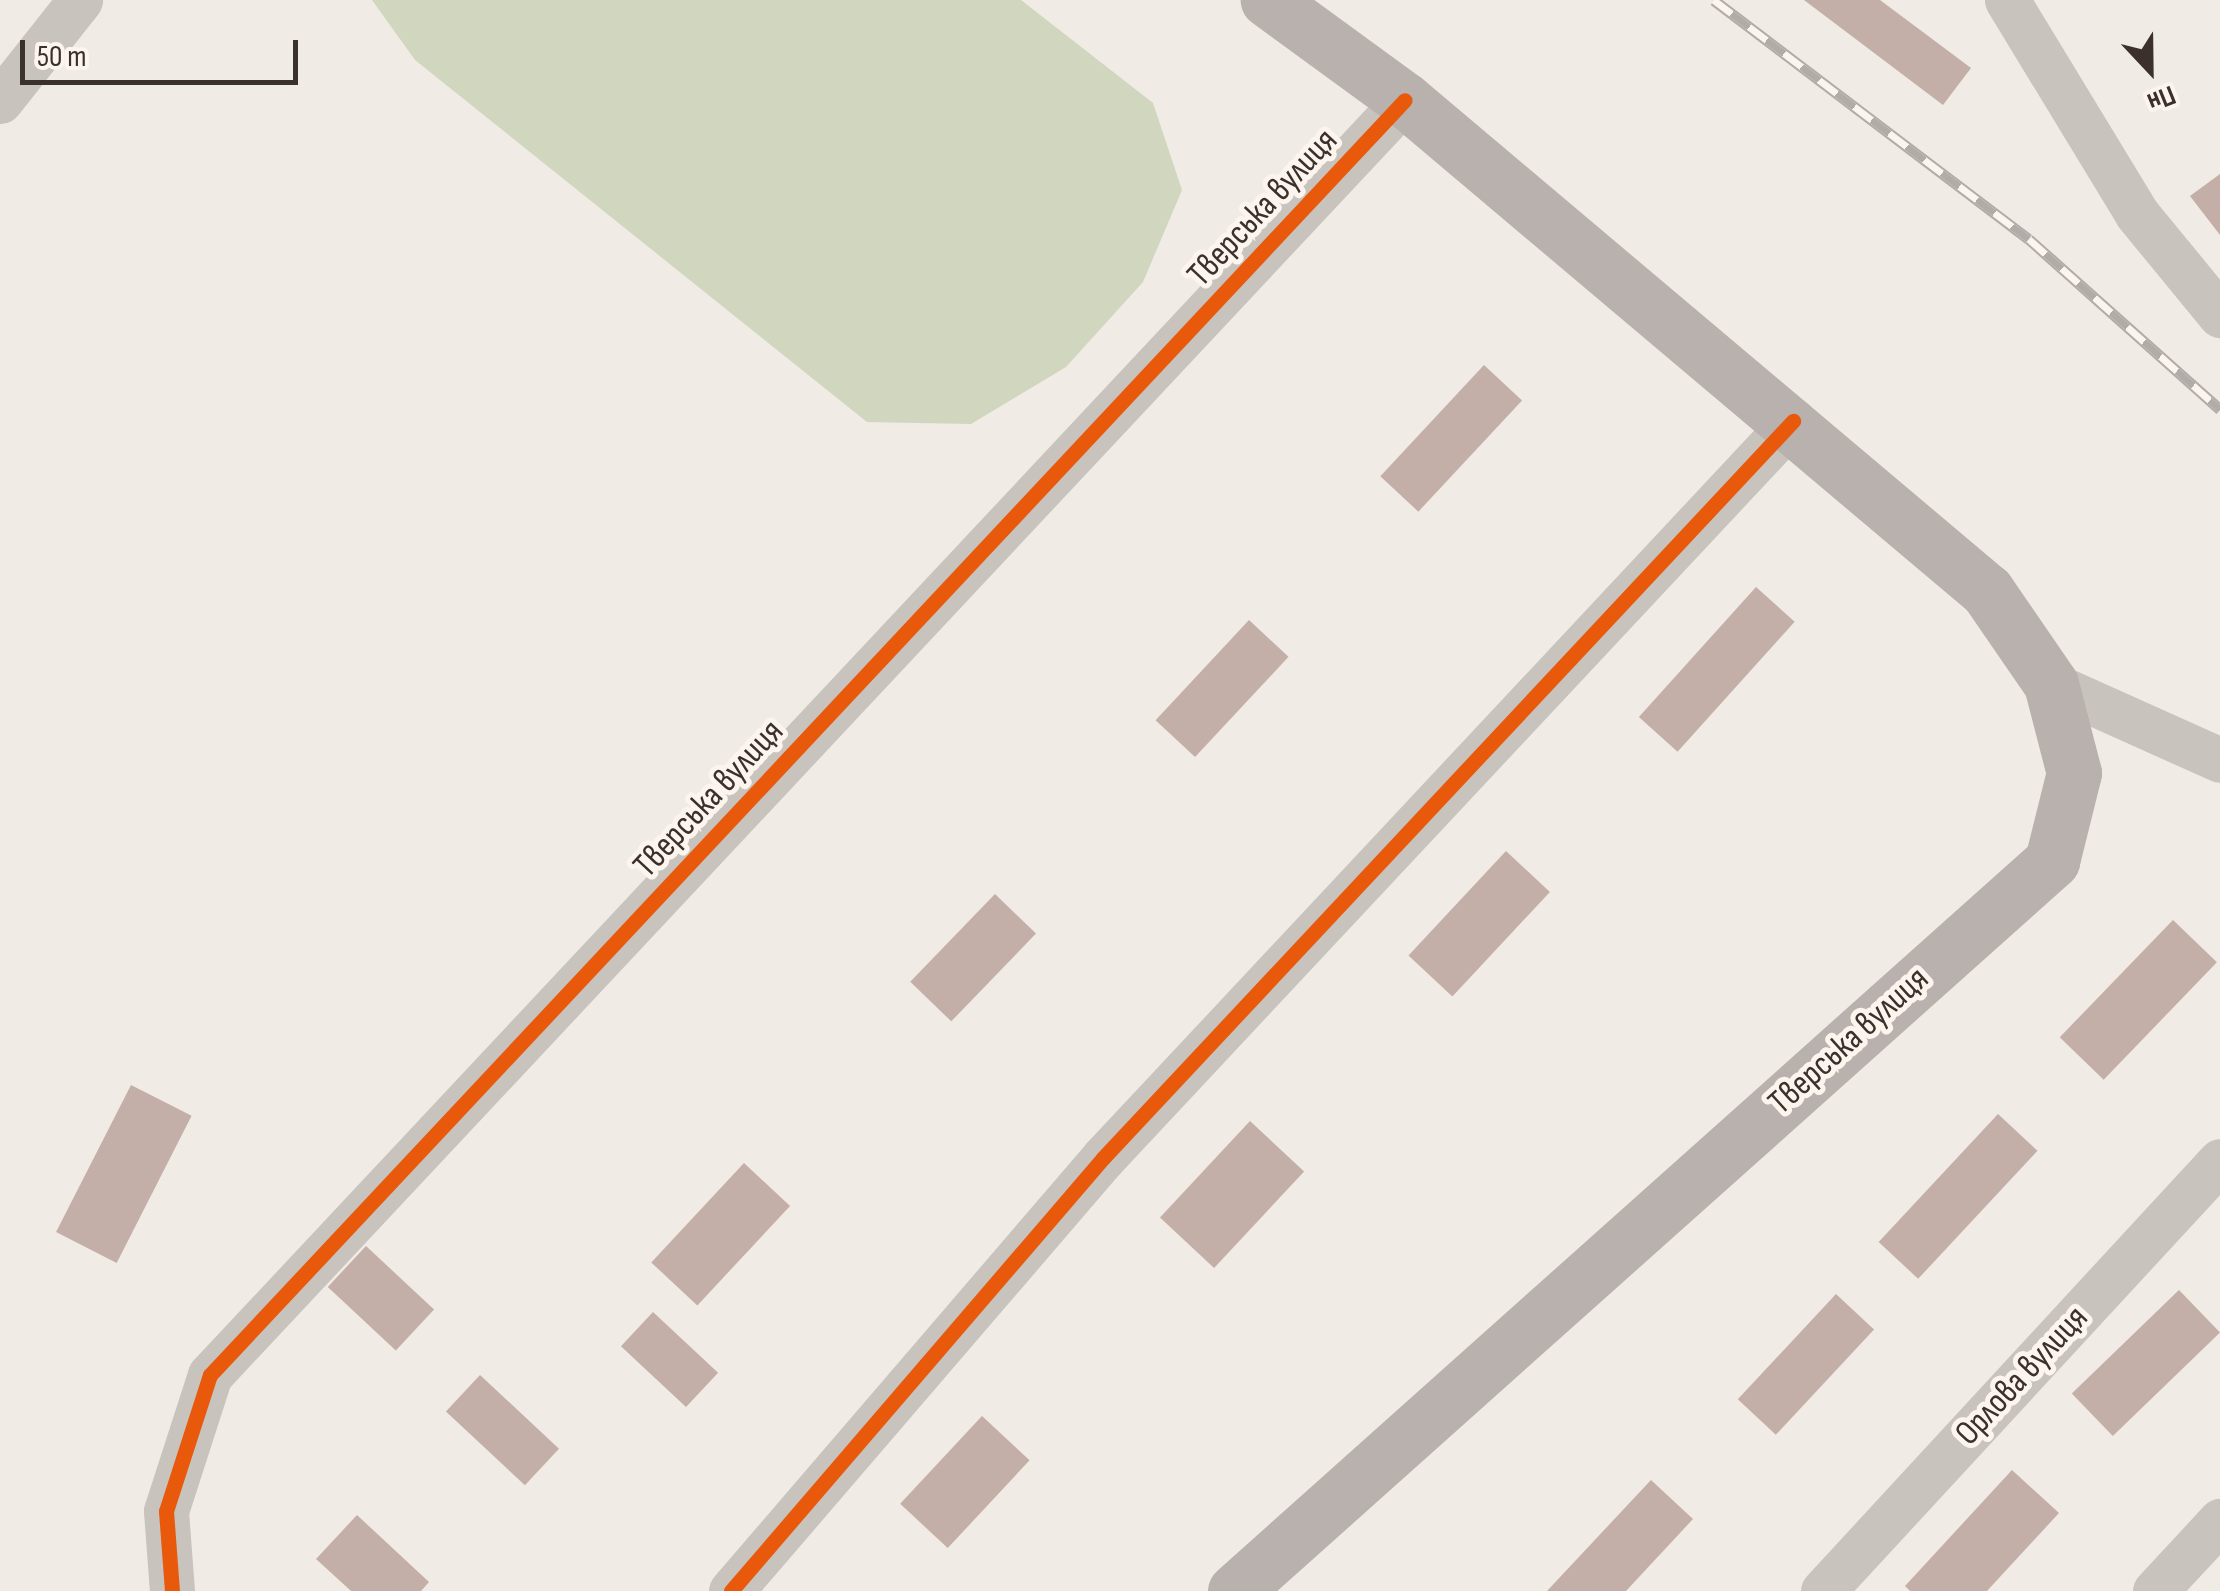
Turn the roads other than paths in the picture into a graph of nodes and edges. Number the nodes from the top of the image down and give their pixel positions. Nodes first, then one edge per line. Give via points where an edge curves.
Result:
1 (80, 0) edge
2 (1268, 0) edge
3 (2006, 0) edge
4 (1406, 100) junction
5 (0, 101) edge
6 (2220, 315) edge
7 (1793, 421) junction
8 (2051, 684) junction
9 (2220, 760) edge
10 (2220, 1162) edge
11 (2220, 1521) edge
12 (172, 1591) edge
13 (730, 1591) edge
14 (1235, 1591) edge
15 (1823, 1591) edge
16 (2155, 1591) edge

1 - 5 street
2 - 4 main road, Тверська вулиця
3 - 6 street via 2137,214
4 - 7 main road, Тверська вулиця
4 - 12 street, Тверська вулиця via 210,1375 166,1512
7 - 8 main road, Тверська вулиця via 1987,591
7 - 13 street via 1103,1158
8 - 9 street
8 - 14 main road, Тверська вулиця via 2074,773 2052,861
10 - 15 street, Орлова вулиця
11 - 16 street

